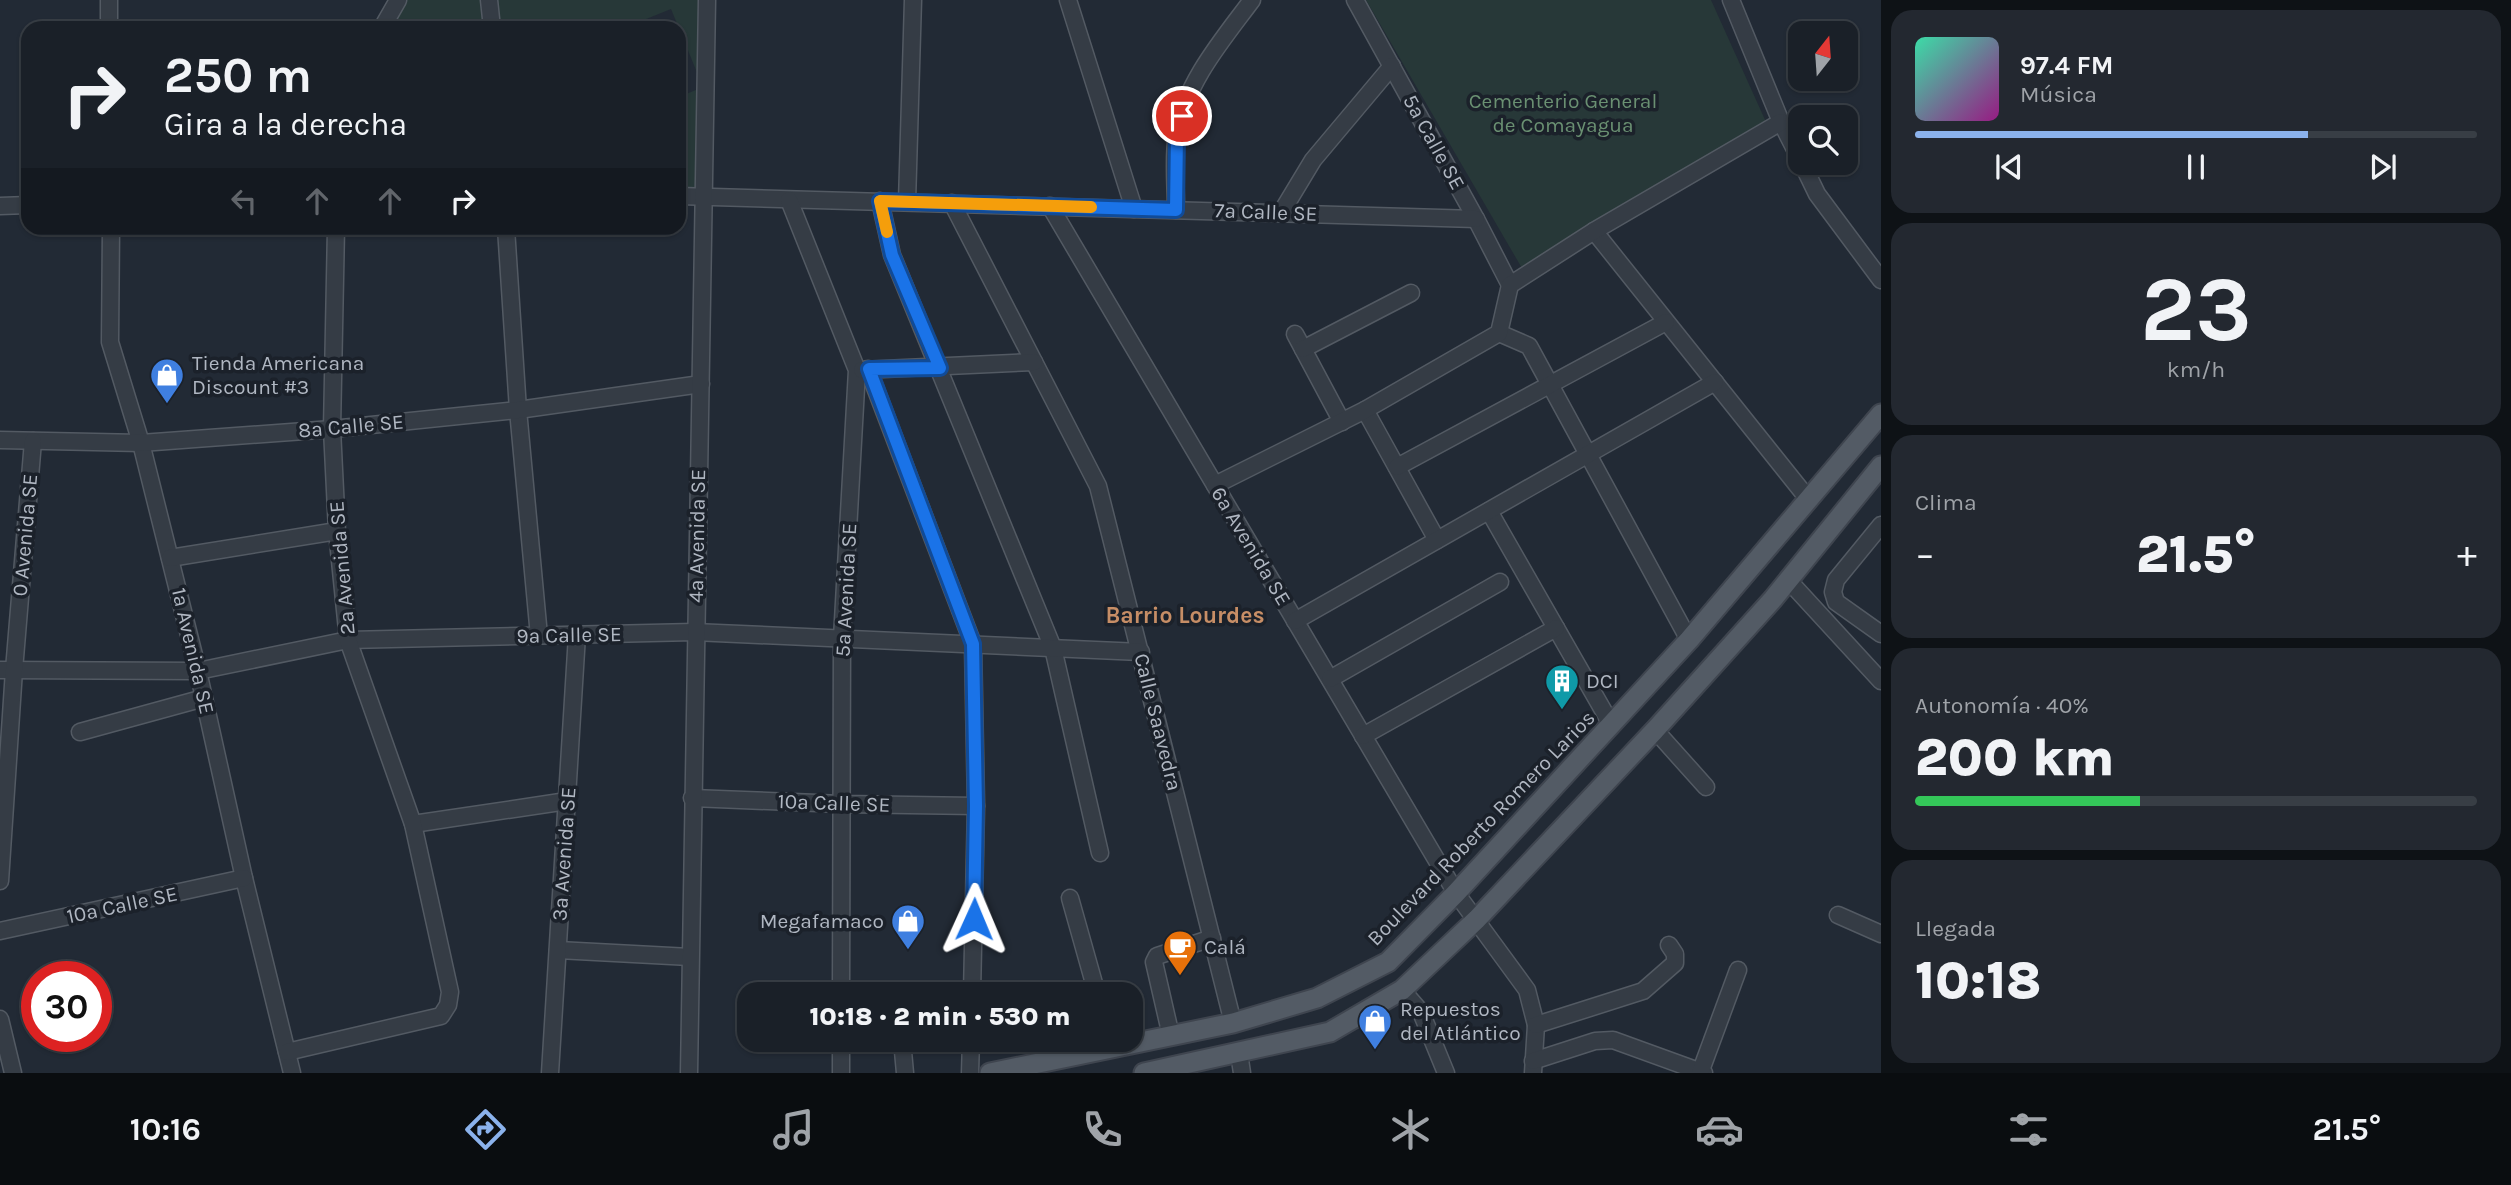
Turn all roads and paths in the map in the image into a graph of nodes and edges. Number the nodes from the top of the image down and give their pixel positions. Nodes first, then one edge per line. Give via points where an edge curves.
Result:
1 (109, 0) edge
2 (398, 0) edge
3 (489, 0) edge
4 (707, 0) edge
5 (913, 0) edge
6 (1068, 0) edge
7 (1252, 0) edge
8 (1355, 0) edge
9 (1731, 0) edge
10 (109, 21) edge
11 (386, 21) edge
12 (491, 21) edge
13 (1392, 66) junction
14 (1781, 122) junction
15 (1788, 136) edge
16 (1808, 175) edge
17 (686, 196) edge
18 (704, 196) junction
19 (789, 200) junction
20 (880, 201) junction
21 (907, 202) junction
22 (952, 203) junction
23 (21, 205) edge
24 (0, 206) edge
25 (1050, 206) junction
26 (1134, 209) junction
27 (1176, 210) junction
28 (1281, 213) junction
29 (1476, 219) junction
30 (1594, 231) junction
31 (111, 235) edge
32 (336, 235) edge
33 (506, 235) edge
34 (1881, 280) edge
35 (1510, 285) junction
36 (1411, 293) dead end
37 (1667, 321) junction
38 (1499, 333) junction
39 (1034, 362) junction
40 (940, 368) junction
41 (863, 370) junction
42 (1550, 383) junction
43 (1715, 383) junction
44 (701, 384) junction
45 (518, 410) junction
46 (1365, 410) junction
47 (1881, 414) edge
48 (1342, 422) junction
49 (332, 429) junction
50 (0, 440) edge
51 (33, 441) junction
52 (141, 443) junction
53 (1589, 453) junction
54 (1881, 466) edge
55 (1397, 467) junction
56 (1214, 485) junction
57 (1809, 500) junction
58 (1489, 511) junction
59 (1881, 525) edge
60 (337, 531) junction
61 (1437, 540) junction
62 (170, 558) junction
63 (1789, 581) junction
64 (1500, 582) dead end
65 (1295, 621) junction
66 (1556, 628) junction
67 (694, 632) junction
68 (1881, 634) edge
69 (577, 635) junction
70 (539, 636) junction
71 (842, 638) junction
72 (348, 640) junction
73 (1689, 640) junction
74 (973, 644) junction
75 (1054, 648) junction
76 (1141, 652) junction
77 (7, 670) edge
78 (198, 671) junction
79 (1329, 679) junction
80 (1881, 681) edge
81 (204, 698) junction
82 (1611, 724) junction
83 (1655, 730) junction
84 (80, 732) dead end
85 (1363, 736) junction
86 (1706, 788) dead end
87 (692, 798) junction
88 (567, 801) junction
89 (842, 804) junction
90 (976, 806) junction
91 (413, 824) junction
92 (1100, 853) dead end
93 (244, 878) junction
94 (0, 881) edge
95 (1456, 893) junction
96 (1070, 898) dead end
97 (1838, 915) dead end
98 (1477, 919) junction
99 (0, 931) edge
100 (1881, 934) edge
101 (1212, 938) junction
102 (1669, 945) dead end
103 (558, 950) junction
104 (690, 957) junction
105 (1738, 970) dead end
106 (841, 982) edge
107 (972, 982) edge
108 (1094, 982) edge
109 (1402, 990) junction
110 (0, 1019) edge
111 (1233, 1023) junction
112 (1536, 1025) junction
113 (1171, 1036) junction
114 (1143, 1040) edge
115 (287, 1052) junction
116 (841, 1052) edge
117 (903, 1052) edge
118 (971, 1052) edge
119 (1078, 1052) edge
120 (1240, 1063) edge
121 (1533, 1067) edge
122 (1701, 1072) edge
123 (13, 1073) edge
124 (292, 1073) edge
125 (550, 1073) edge
126 (689, 1073) edge
127 (841, 1073) edge
128 (905, 1073) edge
129 (970, 1073) edge
130 (990, 1073) edge
131 (1146, 1073) edge
132 (1446, 1073) edge

1 - 10 street
2 - 11 street
3 - 12 street
4 - 18 street, 4a Avenida SE
5 - 21 street
6 - 26 street
7 - 27 street via 1202,69 1187,99 1177,133
8 - 13 street, 5a Calle SE
9 - 14 street
13 - 28 street via 1313,160
13 - 29 street, 5a Calle SE
14 - 15 street
14 - 30 street
16 - 34 street
17 - 18 street, 7a Calle SE
18 - 19 street, 7a Calle SE
18 - 44 street, 4a Avenida SE
19 - 20 street, 7a Calle SE
19 - 41 street, 5a Avenida SE
20 - 21 street, 7a Calle SE
20 - 40 street via 892,255
21 - 22 street, 7a Calle SE
22 - 25 street, 7a Calle SE
22 - 39 street, Calle Saavedra
23 - 24 street
25 - 26 street, 7a Calle SE
25 - 56 street, 6a Avenida SE
26 - 27 street, 7a Calle SE
27 - 28 street, 7a Calle SE
28 - 29 street, 7a Calle SE
29 - 35 street, 5a Calle SE
30 - 35 street
30 - 37 street
31 - 52 street, 1a Avenida SE via 110,342
32 - 49 street, 2a Avenida SE
33 - 45 street
35 - 38 street
36 - 48 street via 1299,341
37 - 42 street
37 - 43 street
38 - 42 street via 1529,346
38 - 46 street
39 - 40 street
39 - 76 street, Calle Saavedra via 1098,485
40 - 41 street
40 - 75 street
41 - 71 street, 5a Avenida SE
41 - 74 street
42 - 53 street
42 - 55 street
43 - 53 street
43 - 57 street
44 - 45 street, 8a Calle SE
44 - 67 street, 4a Avenida SE
45 - 49 street, 8a Calle SE
45 - 70 street
46 - 48 street
46 - 55 street
47 - 57 main road, Boulevard Roberto Romero Larios
48 - 56 street
49 - 52 street, 8a Calle SE
49 - 60 street, 2a Avenida SE
50 - 51 street, 8a Calle SE
51 - 52 street, 8a Calle SE
51 - 77 street, 0 Avenida SE
52 - 62 street, 1a Avenida SE
53 - 58 street
53 - 73 street
54 - 63 main road
55 - 61 street
56 - 65 street, 6a Avenida SE
57 - 73 main road, Boulevard Roberto Romero Larios
58 - 61 street
58 - 66 street
59 - 68 street via 1836,580 1833,593 1836,602
60 - 62 street
60 - 72 street, 2a Avenida SE
61 - 65 street
62 - 78 street, 1a Avenida SE
63 - 80 street
63 - 83 main road
64 - 79 street
65 - 79 street, 6a Avenida SE
66 - 82 street
66 - 85 street
67 - 69 street, 9a Calle SE
67 - 71 street, 9a Calle SE
67 - 87 street, 4a Avenida SE
69 - 70 street, 9a Calle SE
69 - 88 street, 3a Avenida SE
70 - 72 street, 9a Calle SE
71 - 74 street, 9a Calle SE
71 - 89 street, 5a Avenida SE
72 - 78 street, 9a Calle SE
72 - 91 street, 2a Avenida SE
73 - 82 main road, Boulevard Roberto Romero Larios
74 - 75 street, 9a Calle SE
74 - 90 street
75 - 76 street, 9a Calle SE
75 - 92 street
76 - 101 street, Calle Saavedra
77 - 78 street, 9a Calle SE
77 - 94 street, 0 Avenida SE
78 - 81 street, 1a Avenida SE
79 - 85 street, 6a Avenida SE
81 - 84 street
81 - 93 street, 1a Avenida SE
82 - 95 main road, Boulevard Roberto Romero Larios
83 - 86 street
83 - 98 main road
85 - 95 street, 6a Avenida SE
87 - 89 street, 10a Calle SE
87 - 104 street, 4a Avenida SE
88 - 91 street
88 - 103 street, 3a Avenida SE
89 - 90 street, 10a Calle SE
89 - 106 street, 5a Avenida SE
90 - 107 street
91 - 115 street, 2a Avenida SE via 450,992 449,1005 441,1016
93 - 99 street, 10a Calle SE
93 - 115 street, 1a Avenida SE
95 - 98 street, 6a Avenida SE
95 - 111 main road, Boulevard Roberto Romero Larios via 1388,962 1317,998
96 - 108 street
97 - 100 street
98 - 109 main road
98 - 112 street, 6a Avenida SE via 1527,990
101 - 111 street, Calle Saavedra
101 - 113 street via 1157,956 1154,962
102 - 112 street via 1675,963 1643,991
103 - 104 street
103 - 125 street, 3a Avenida SE
104 - 126 street, 4a Avenida SE
105 - 122 street
109 - 120 main road via 1331,1031
109 - 132 street via 1421,1012
110 - 123 street
111 - 113 main road, Boulevard Roberto Romero Larios
112 - 121 street, 6a Avenida SE
113 - 114 main road, Boulevard Roberto Romero Larios
115 - 124 street, 1a Avenida SE
116 - 127 street
117 - 128 street
118 - 129 street
119 - 130 main road, Boulevard Roberto Romero Larios
120 - 131 main road
121 - 122 street via 1595,1041 1613,1040

